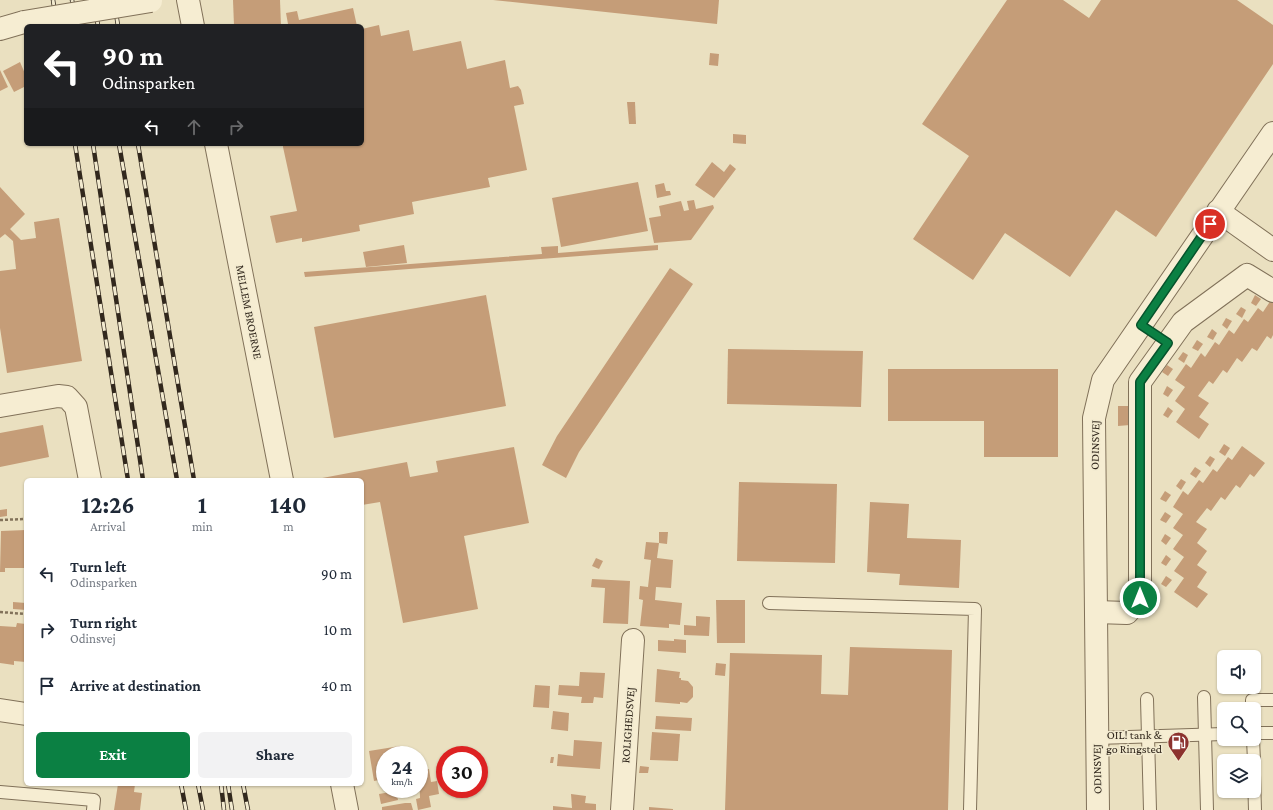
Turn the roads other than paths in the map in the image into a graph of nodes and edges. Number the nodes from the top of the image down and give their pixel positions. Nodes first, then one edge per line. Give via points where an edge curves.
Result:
1 (188, 0) edge
2 (153, 1) edge
3 (193, 24) edge
4 (0, 29) edge
5 (1273, 133) edge
6 (216, 146) edge
7 (1218, 211) junction
8 (1273, 250) edge
9 (1273, 291) edge
10 (1141, 325) junction
11 (1168, 343) junction
12 (0, 406) edge
13 (90, 478) edge
14 (282, 478) edge
15 (769, 603) dead end
16 (1096, 612) junction
17 (634, 640) dead end
18 (1204, 697) dead end
19 (1147, 699) dead end
20 (1273, 700) edge
21 (1252, 702) edge
22 (0, 710) edge
23 (24, 714) edge
24 (1261, 733) edge
25 (1273, 733) edge
26 (1217, 734) edge
27 (1204, 735) junction
28 (1148, 736) junction
29 (1097, 738) junction
30 (342, 786) edge
31 (0, 792) edge
32 (1255, 798) edge
33 (93, 810) edge
34 (347, 810) edge
35 (622, 810) edge
36 (970, 810) edge
37 (1098, 810) edge
38 (1150, 810) edge
39 (1207, 810) edge
40 (1255, 810) edge

1 - 3 street
2 - 4 street, bridge via 24,22
5 - 7 street, ODINSVEJ
6 - 14 street, MELLEM BROERNE
7 - 8 street
7 - 10 street, ODINSVEJ
9 - 11 street via 1248,275 1183,322
10 - 11 street
10 - 16 street, ODINSVEJ via 1104,380 1094,418
11 - 16 street via 1140,382 1140,598 1127,612
12 - 13 street via 58,396 67,397 76,407
15 - 36 lane via 975,609
16 - 29 street, ODINSVEJ
17 - 35 street, ROLIGHEDSVEJ
18 - 27 lane
19 - 28 lane
20 - 21 lane
22 - 23 street
24 - 25 lane
26 - 27 lane
27 - 28 lane
27 - 39 lane
28 - 29 lane
28 - 38 lane
29 - 37 street, ODINSVEJ
30 - 34 street
31 - 33 lane via 94,800
32 - 40 lane

